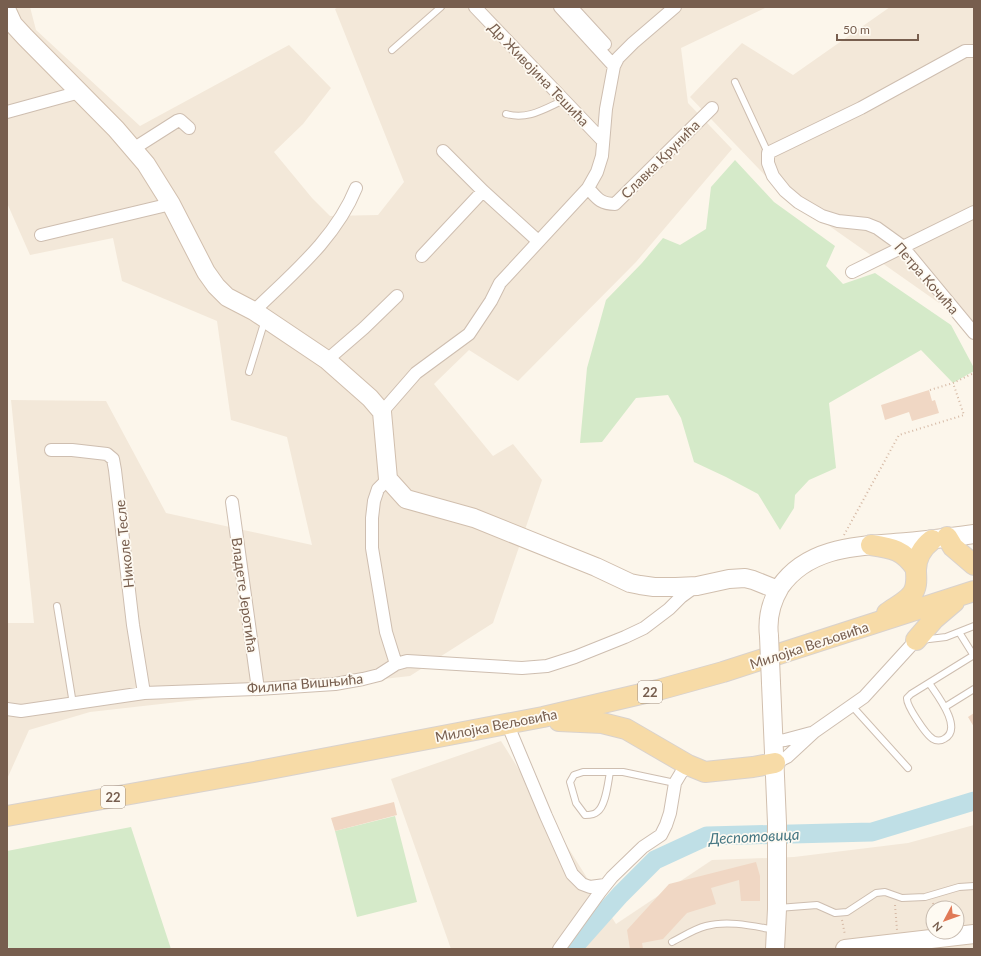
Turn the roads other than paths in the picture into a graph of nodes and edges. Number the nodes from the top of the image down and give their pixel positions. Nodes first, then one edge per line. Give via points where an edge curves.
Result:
1 (441, 7) edge
2 (476, 7) edge
3 (560, 7) edge
4 (571, 7) edge
5 (675, 7) edge
6 (7, 11) edge
7 (392, 50) dead end
8 (974, 51) edge
9 (616, 62) junction
10 (735, 82) dead end
11 (80, 92) junction
12 (564, 100) junction
13 (712, 108) dead end
14 (7, 112) edge
15 (506, 114) dead end
16 (189, 128) dead end
17 (603, 141) junction
18 (133, 149) junction
19 (443, 151) dead end
20 (768, 153) junction
21 (356, 188) dead end
22 (588, 188) junction
23 (483, 191) junction
24 (171, 204) junction
25 (974, 212) edge
26 (41, 235) dead end
27 (538, 241) junction
28 (902, 246) junction
29 (422, 256) dead end
30 (852, 272) dead end
31 (397, 296) dead end
32 (260, 315) junction
33 (971, 325) edge
34 (327, 360) junction
35 (249, 372) dead end
36 (382, 412) junction
37 (51, 450) dead end
38 (388, 479) junction
39 (232, 502) dead end
40 (974, 534) edge
41 (939, 539) junction
42 (870, 545) junction
43 (974, 565) edge
44 (916, 569) junction
45 (697, 586) junction
46 (778, 590) junction
47 (970, 593) edge
48 (57, 606) dead end
49 (974, 626) edge
50 (864, 627) junction
51 (959, 632) junction
52 (916, 640) junction
53 (974, 656) edge
54 (396, 664) junction
55 (929, 683) junction
56 (258, 689) junction
57 (974, 689) edge
58 (144, 693) junction
59 (73, 704) junction
60 (852, 706) junction
61 (945, 707) junction
62 (7, 709) edge
63 (543, 717) junction
64 (507, 723) junction
65 (814, 732) junction
66 (774, 752) junction
67 (688, 765) junction
68 (908, 768) dead end
69 (610, 772) junction
70 (675, 783) junction
71 (7, 816) edge
72 (605, 885) junction
73 (974, 886) edge
74 (777, 909) junction
75 (775, 930) junction
76 (974, 934) edge
77 (672, 942) dead end
78 (902, 944) edge
79 (559, 949) edge
80 (775, 949) edge
81 (846, 949) edge

1 - 7 lane
2 - 12 street, Др Живојина Тешића
3 - 9 street
4 - 9 street
5 - 9 street via 633,43
6 - 11 street via 13,24
8 - 20 street via 965,51 861,108
9 - 17 street via 606,109
10 - 20 lane
11 - 14 street
11 - 18 street
12 - 15 lane via 525,116
12 - 17 street, Др Живојина Тешића
13 - 22 street, Славка Крунића via 615,204 600,201
16 - 18 street via 180,120 177,121
17 - 22 street via 597,172
18 - 24 street via 146,164
19 - 23 street
20 - 28 street, Петра Кочића via 768,163 773,176 798,202 822,216 872,226
21 - 32 street via 350,204 322,244
22 - 27 street
23 - 27 street
23 - 29 street
24 - 26 street
24 - 32 street via 206,272 216,286 227,297
25 - 28 street
27 - 36 street via 500,283 469,334 416,373
28 - 30 street
28 - 33 street, Петра Кочића
31 - 34 street
32 - 34 street
32 - 35 lane
34 - 36 street
36 - 38 street
37 - 58 street, Николе Тесле via 107,454 113,459
38 - 45 street via 406,499 474,518 630,583 654,587
38 - 54 street via 378,489 374,501 372,548 386,632
39 - 56 street, Владете Јеротића
40 - 41 street
41 - 42 street
41 - 43 main road
41 - 44 main road via 924,546
42 - 44 main road via 900,552
42 - 46 street via 819,555 802,564
44 - 50 main road via 916,582 911,595
45 - 46 street via 744,578
45 - 54 street, Филипа Вишњића via 644,628 547,666 522,668 407,661
46 - 66 street, bridge via 768,624
47 - 50 main road, Милојка Вељовића / 22
47 - 52 main road via 950,604
48 - 59 lane
49 - 51 lane
50 - 63 main road, Милојка Вељовића / 22 via 674,686
51 - 52 lane via 946,637
51 - 53 lane
52 - 60 street via 864,697
53 - 55 lane
54 - 56 street, Филипа Вишњића via 379,675 363,679 335,684
55 - 61 lane
55 - 61 lane via 906,701 928,734 938,741 948,737 952,729
56 - 58 street, Филипа Вишњића
57 - 61 lane
58 - 59 street, Филипа Вишњића
59 - 62 street, Филипа Вишњића via 21,711
60 - 65 street
60 - 68 lane
63 - 64 main road, Милојка Вељовића / 22
63 - 67 main road via 563,722 602,723 620,728 636,734
64 - 71 main road, Милојка Вељовића / 22
64 - 72 street via 572,874 582,884 590,887
65 - 66 street via 785,740
65 - 66 street via 787,757
66 - 67 main road via 705,772
66 - 74 street
67 - 70 street
69 - 69 lane via 583,772 574,775 570,782 576,803 585,815 597,812 602,806
69 - 70 lane via 654,777
70 - 72 street via 670,813 661,835 625,864
72 - 79 street
73 - 74 lane via 925,897 902,898 885,892 876,893 847,912 840,913 817,905
74 - 75 street
75 - 77 lane via 730,924 706,926
75 - 80 street
76 - 78 street
78 - 81 street

